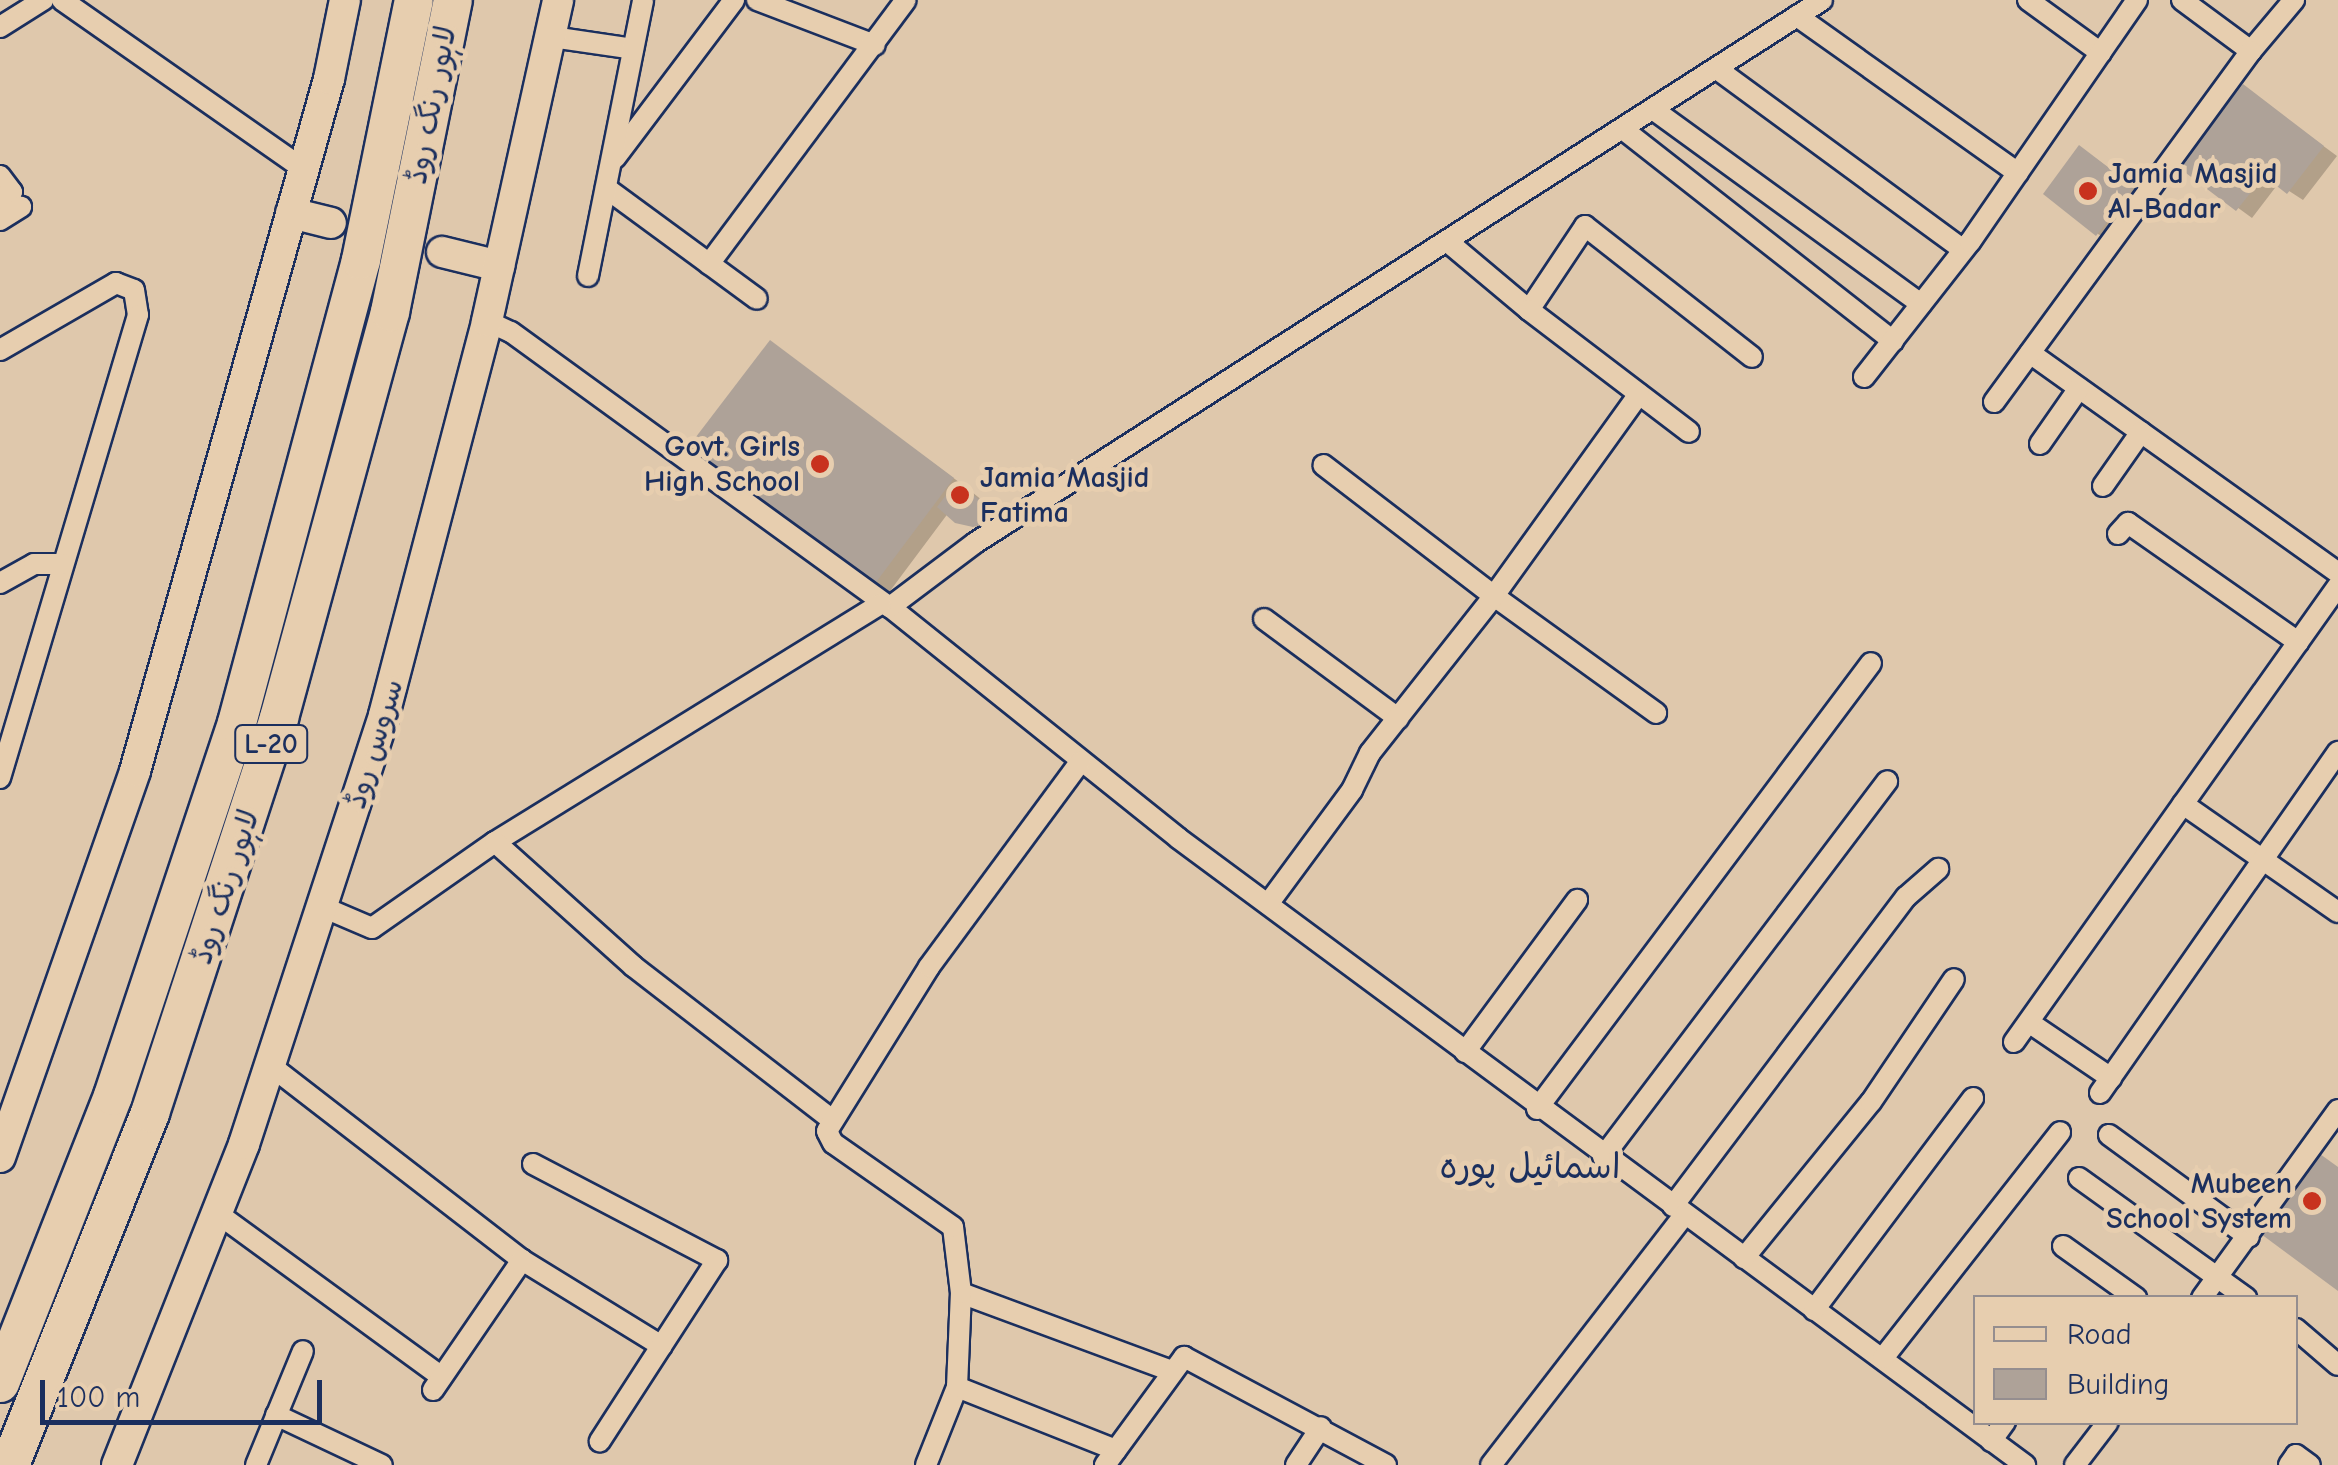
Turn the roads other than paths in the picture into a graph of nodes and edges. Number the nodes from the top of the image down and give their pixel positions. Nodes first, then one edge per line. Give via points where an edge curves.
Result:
1 (44, 0) edge
2 (345, 0) edge
3 (414, 0) edge
4 (453, 0) edge
5 (558, 0) edge
6 (643, 0) edge
7 (734, 0) edge
8 (756, 0) edge
9 (906, 0) edge
10 (1822, 0) edge
11 (2028, 0) edge
12 (2138, 0) edge
13 (2182, 0) edge
14 (2294, 0) edge
15 (67, 2) edge
16 (1797, 16) junction
17 (0, 27) edge
18 (552, 37) junction
19 (875, 44) junction
20 (634, 49) junction
21 (2251, 51) junction
22 (2100, 54) junction
23 (1717, 69) junction
24 (1654, 110) junction
25 (1624, 130) junction
26 (612, 163) junction
27 (302, 168) junction
28 (2018, 173) junction
29 (0, 176) edge
30 (606, 188) junction
31 (0, 199) edge
32 (21, 208) dead end
33 (291, 213) junction
34 (0, 220) edge
35 (331, 223) dead end
36 (1448, 242) junction
37 (1964, 250) junction
38 (442, 252) dead end
39 (709, 264) junction
40 (498, 266) junction
41 (588, 276) dead end
42 (756, 299) dead end
43 (1922, 304) junction
44 (1529, 310) junction
45 (487, 321) junction
46 (1893, 341) junction
47 (0, 350) edge
48 (2030, 353) junction
49 (1752, 357) dead end
50 (1864, 377) dead end
51 (2079, 388) junction
52 (1640, 394) junction
53 (1994, 402) dead end
54 (1690, 432) dead end
55 (2141, 432) junction
56 (2040, 444) dead end
57 (1323, 465) dead end
58 (2103, 486) dead end
59 (2118, 534) dead end
60 (63, 564) junction
61 (2338, 573) edge
62 (0, 583) edge
63 (2338, 586) edge
64 (1494, 596) junction
65 (886, 606) junction
66 (1264, 619) dead end
67 (2298, 642) junction
68 (1870, 663) dead end
69 (1656, 712) dead end
70 (1398, 718) junction
71 (2338, 752) edge
72 (1080, 762) junction
73 (0, 778) edge
74 (1886, 781) dead end
75 (2183, 804) junction
76 (495, 842) junction
77 (2265, 859) junction
78 (1938, 869) dead end
79 (1577, 900) dead end
80 (1268, 904) junction
81 (325, 908) junction
82 (2338, 912) edge
83 (1954, 980) dead end
84 (2030, 1023) junction
85 (2014, 1042) dead end
86 (1465, 1052) junction
87 (271, 1066) junction
88 (1973, 1098) dead end
89 (1538, 1108) junction
90 (2338, 1110) edge
91 (831, 1118) junction
92 (2060, 1132) dead end
93 (2109, 1135) dead end
94 (1604, 1156) junction
95 (0, 1157) edge
96 (533, 1164) dead end
97 (2079, 1178) dead end
98 (1678, 1210) junction
99 (218, 1213) junction
100 (2249, 1236) junction
101 (2062, 1246) dead end
102 (1744, 1258) junction
103 (522, 1260) junction
104 (2218, 1276) junction
105 (961, 1293) junction
106 (2132, 1295) edge
107 (2204, 1295) edge
108 (2242, 1295) edge
109 (1814, 1310) junction
110 (2298, 1331) edge
111 (662, 1346) junction
112 (303, 1351) dead end
113 (1883, 1358) junction
114 (2338, 1364) edge
115 (1172, 1371) junction
116 (0, 1383) edge
117 (956, 1386) junction
118 (276, 1415) junction
119 (2003, 1425) edge
120 (2106, 1425) edge
121 (1321, 1426) junction
122 (600, 1441) dead end
123 (1991, 1441) junction
124 (1111, 1457) edge
125 (10, 1465) edge
126 (117, 1465) edge
127 (256, 1465) edge
128 (382, 1465) edge
129 (926, 1465) edge
130 (1296, 1465) edge
131 (1386, 1465) edge
132 (1491, 1465) edge
133 (2025, 1465) edge
134 (2074, 1465) edge
135 (2289, 1465) edge
136 (2310, 1465) edge

1 - 17 street
2 - 27 street
3 - 116 highway, لاہور رنگ روڈ / L-20 via 352,297 237,724 114,1096
4 - 125 highway, لاہور رنگ روڈ / L-20 via 390,312 279,718 150,1113
5 - 18 street, سروس روڈ
6 - 20 street
7 - 26 street
8 - 19 street
9 - 19 street
10 - 16 street
11 - 22 street
12 - 22 street
13 - 21 street
14 - 21 street
15 - 27 street
16 - 23 street
16 - 28 street
18 - 20 street
18 - 40 street, سروس روڈ
19 - 39 street
20 - 26 street
21 - 48 street
22 - 28 street
23 - 24 street
23 - 37 street
24 - 25 street
24 - 43 street
25 - 36 street
25 - 46 street
26 - 30 street
27 - 33 street
28 - 37 street
29 - 31 street via 12,192
30 - 39 street
30 - 41 street
32 - 34 street
33 - 35 street
33 - 95 street via 135,771
36 - 44 street
36 - 65 street
37 - 43 street
38 - 40 street
39 - 42 street
40 - 45 street, سروس روڈ
43 - 46 street
44 - 49 street via 1585,226
44 - 52 street
45 - 65 street
45 - 81 street, سروس روڈ via 438,520
46 - 50 street
47 - 60 street via 116,283 134,290 138,315
48 - 51 street
48 - 53 street
51 - 55 street
51 - 56 street
52 - 54 street
52 - 64 street
55 - 58 street
55 - 61 street
57 - 64 street
59 - 67 street via 2128,522
60 - 62 street via 34,564
60 - 73 street
63 - 67 street
64 - 69 street
64 - 70 street
65 - 72 street
65 - 76 street
66 - 70 street
67 - 75 street
68 - 89 street
70 - 80 street
71 - 77 street
72 - 80 street
72 - 91 street via 929,967
74 - 94 street
75 - 77 street
75 - 84 street
76 - 81 street via 372,928
76 - 91 street via 634,966
77 - 82 street
77 - 84 street via 2106,1086
78 - 98 street via 1906,897
79 - 86 street
80 - 86 street
81 - 87 street, سروس روڈ
83 - 102 street via 1871,1102
84 - 85 street
86 - 89 street
87 - 99 street, سروس روڈ
87 - 103 street
88 - 109 street
89 - 94 street
90 - 100 street
91 - 105 street via 827,1131 834,1143 953,1227
92 - 113 street
93 - 100 street
94 - 98 street
96 - 111 street via 717,1260
97 - 104 street
98 - 102 street
98 - 132 street
99 - 103 street via 437,1384
99 - 126 street, سروس روڈ
100 - 104 street
101 - 106 street
102 - 109 street
103 - 111 street
104 - 107 street
104 - 108 street
105 - 115 street
105 - 117 street
109 - 113 street
110 - 114 street
111 - 122 street
112 - 118 street
113 - 123 street
115 - 121 street via 1178,1360 1192,1359
115 - 124 street
117 - 124 street
117 - 129 street
118 - 127 street
118 - 128 street
119 - 123 street
120 - 134 street
121 - 130 street
121 - 131 street
123 - 133 street
135 - 136 street via 2296,1455

